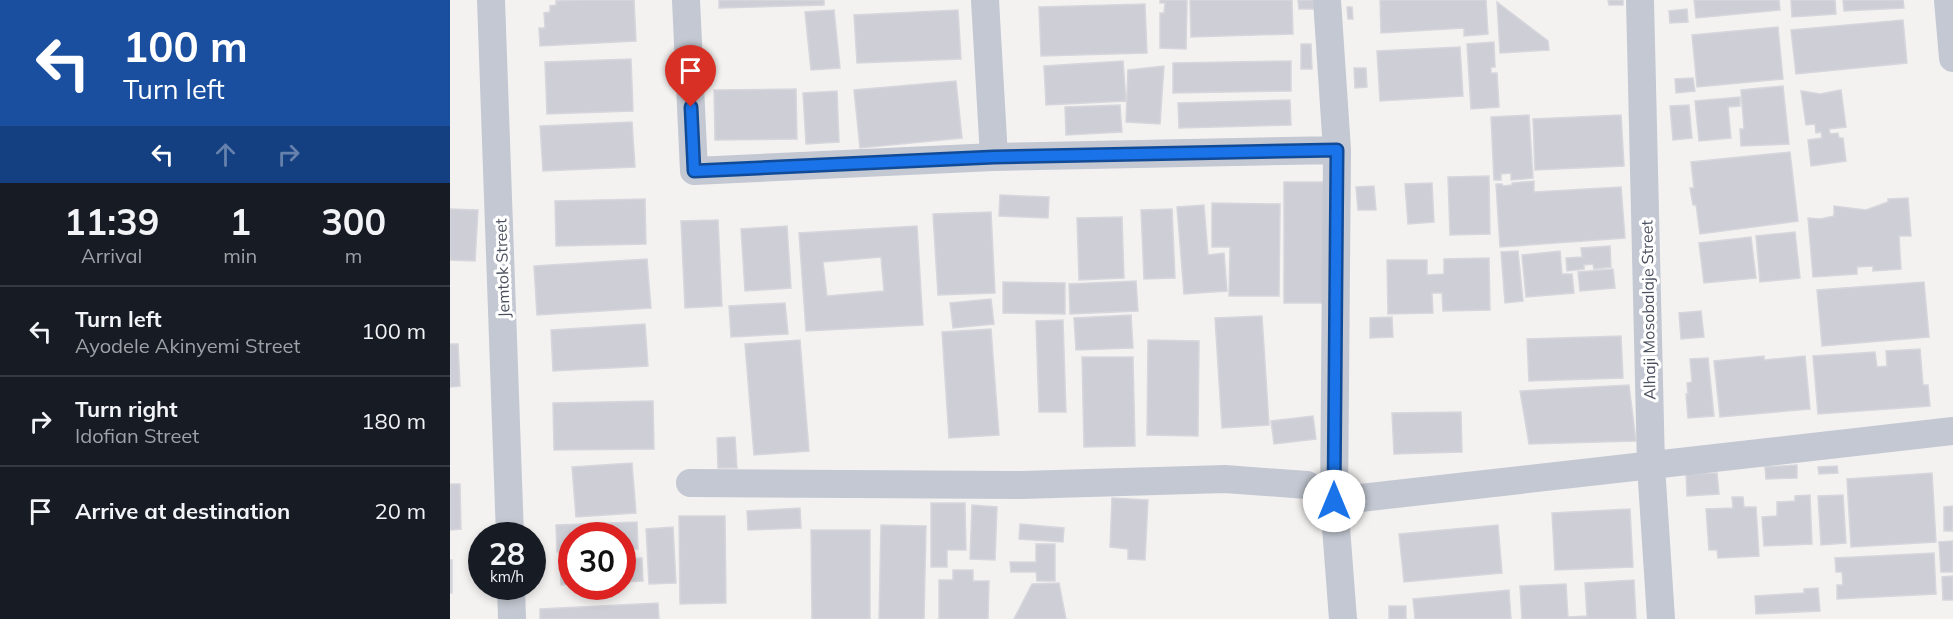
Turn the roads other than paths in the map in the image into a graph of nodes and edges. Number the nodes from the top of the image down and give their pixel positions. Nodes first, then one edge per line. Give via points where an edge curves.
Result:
1 (491, 0) edge
2 (686, 0) edge
3 (985, 0) edge
4 (1327, 0) edge
5 (1640, 0) edge
6 (1948, 0) edge
7 (1953, 58) edge
8 (1337, 150) junction
9 (994, 157) junction
10 (1953, 431) edge
11 (1652, 466) junction
12 (690, 483) dead end
13 (1334, 501) junction
14 (510, 522) edge
15 (512, 600) edge
16 (512, 619) edge
17 (1343, 619) edge
18 (1661, 619) edge

1 - 14 street, Jemtok Street
2 - 9 street via 694,171
3 - 9 street
4 - 8 street
5 - 11 street, Alhaji Mosobalaje Street
6 - 7 street
8 - 9 street
8 - 13 street
10 - 11 street
11 - 13 street
11 - 18 street, Alhaji Mosobalaje Street
12 - 13 street via 1021,484 1225,479 1300,484
13 - 17 street
15 - 16 street

